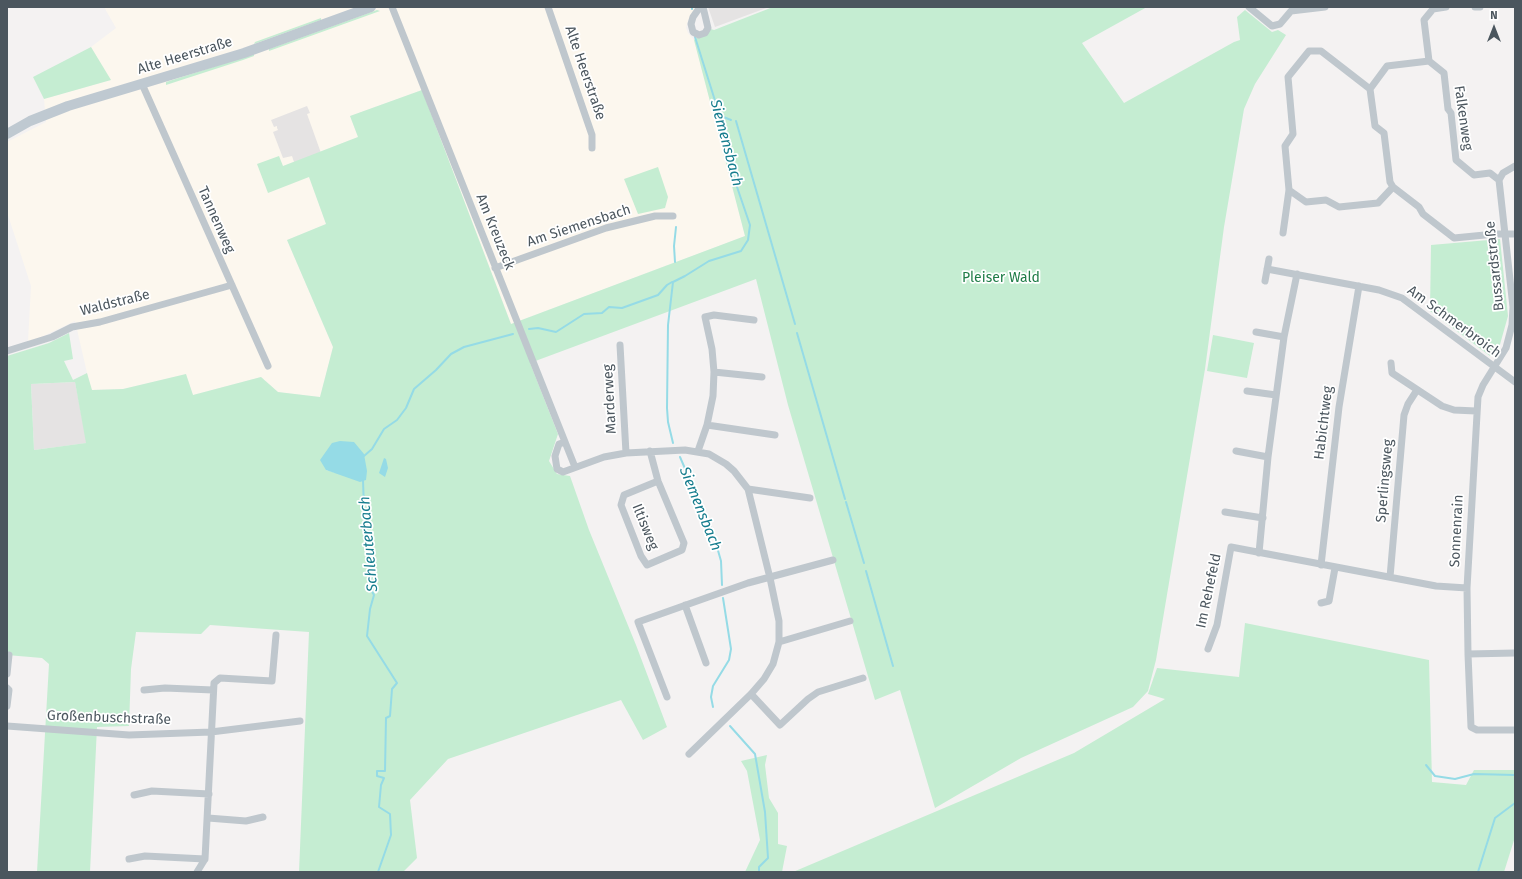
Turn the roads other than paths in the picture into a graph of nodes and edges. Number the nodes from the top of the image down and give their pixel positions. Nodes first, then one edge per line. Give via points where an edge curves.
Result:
1 (371, 7) edge
2 (392, 7) edge
3 (548, 7) edge
4 (1249, 7) edge
5 (1325, 7) edge
6 (1446, 7) edge
7 (1475, 7) edge
8 (1480, 7) edge
9 (1428, 61) junction
10 (142, 84) junction
11 (1370, 89) junction
12 (7, 134) edge
13 (592, 148) dead end
14 (1515, 166) edge
15 (1499, 180) junction
16 (1393, 187) junction
17 (1289, 190) junction
18 (673, 216) dead end
19 (1283, 233) dead end
20 (1515, 234) edge
21 (1505, 235) junction
22 (1269, 259) dead end
23 (495, 268) junction
24 (1267, 269) junction
25 (1300, 274) junction
26 (1265, 281) dead end
27 (232, 285) junction
28 (1359, 286) junction
29 (754, 320) dead end
30 (1256, 332) dead end
31 (1284, 337) junction
32 (620, 345) dead end
33 (7, 351) edge
34 (1390, 363) dead end
35 (268, 366) dead end
36 (1495, 368) junction
37 (714, 372) junction
38 (762, 377) dead end
39 (1515, 382) edge
40 (1417, 390) junction
41 (1246, 391) dead end
42 (1276, 395) junction
43 (1476, 411) junction
44 (707, 426) junction
45 (775, 435) dead end
46 (565, 442) junction
47 (650, 451) junction
48 (698, 451) junction
49 (1236, 451) dead end
50 (626, 453) junction
51 (1268, 457) junction
52 (575, 467) junction
53 (658, 481) junction
54 (748, 489) junction
55 (810, 498) dead end
56 (1225, 512) dead end
57 (1263, 518) junction
58 (1259, 553) junction
59 (833, 560) dead end
60 (1321, 565) junction
61 (1335, 568) junction
62 (1390, 577) junction
63 (770, 578) junction
64 (1467, 588) junction
65 (1321, 603) dead end
66 (686, 605) junction
67 (850, 621) dead end
68 (276, 635) dead end
69 (779, 642) junction
70 (1208, 649) dead end
71 (1515, 653) edge
72 (1468, 654) junction
73 (9, 655) dead end
74 (706, 663) dead end
75 (7, 674) edge
76 (863, 678) dead end
77 (7, 688) edge
78 (144, 690) dead end
79 (213, 690) junction
80 (752, 694) junction
81 (667, 697) dead end
82 (7, 706) edge
83 (300, 721) dead end
84 (7, 726) edge
85 (1515, 730) edge
86 (211, 732) junction
87 (689, 754) dead end
88 (210, 794) junction
89 (134, 795) dead end
90 (263, 817) dead end
91 (208, 818) junction
92 (129, 859) dead end
93 (205, 859) junction
94 (197, 872) edge

1 - 10 street, Alte Heerstraße via 244,53
2 - 23 street, Am Kreuzeck
3 - 13 street, Alte Heerstraße via 592,135
4 - 5 street via 1272,26 1280,24 1291,10
6 - 9 street via 1433,8 1424,20
7 - 8 street
9 - 11 street via 1387,66
9 - 15 street, Falkenweg via 1444,73 1456,160 1474,175 1490,173
10 - 12 street, Alte Heerstraße via 49,113
10 - 27 street, Tannenweg
11 - 16 street via 1376,126 1384,133 1390,182
11 - 17 street via 1321,51 1309,51 1288,77 1293,134 1285,146
14 - 15 street via 1503,173
15 - 21 street, Bussardstraße
16 - 17 street via 1378,203 1339,207 1326,200 1306,202
16 - 21 street via 1454,238
17 - 19 street
18 - 23 street, Am Siemensbach via 655,216 606,228
20 - 21 street
21 - 36 street, Bussardstraße via 1513,315 1510,337
22 - 24 street
23 - 46 street, Am Kreuzeck
24 - 25 street, Am Schmerbroich
24 - 26 street
25 - 28 street, Am Schmerbroich
25 - 31 street
27 - 33 street, Waldstraße via 100,322 72,327 52,337
27 - 35 street, Tannenweg
28 - 36 street, Am Schmerbroich via 1402,298
28 - 60 street, Habichtweg via 1338,406
29 - 37 street via 714,315 705,317
30 - 31 street
31 - 42 street
32 - 50 street, Marderweg
34 - 40 street via 1392,373
36 - 39 street, Am Schmerbroich
36 - 43 street, Sonnenrain via 1483,385
37 - 38 street
37 - 44 street via 713,396
40 - 43 street via 1442,406 1454,410
40 - 62 street, Sperlingsweg via 1404,416
41 - 42 street
42 - 51 street
43 - 64 street, Sonnenrain
44 - 45 street
44 - 48 street
46 - 52 street, Am Kreuzeck
46 - 52 street via 558,444 555,462 557,469 563,472
47 - 48 street
47 - 50 street
47 - 53 street, Iltisweg
48 - 54 street via 726,464
49 - 51 street
50 - 52 street
51 - 57 street
53 - 53 street, Iltisweg via 684,543 682,550 647,565 621,505 624,495
54 - 55 street
54 - 63 street
56 - 57 street
57 - 58 street
58 - 60 street, Im Rehefeld
58 - 70 street, Im Rehefeld via 1231,548 1216,625
59 - 63 street
60 - 61 street, Im Rehefeld
61 - 62 street, Im Rehefeld
61 - 65 street via 1328,600
62 - 64 street, Im Rehefeld via 1436,586
63 - 66 street
63 - 69 street via 779,621
64 - 72 street, Sonnenrain
66 - 74 street
66 - 81 street via 638,622
67 - 69 street
68 - 79 street via 272,681 220,678 214,683
69 - 80 street via 773,664
71 - 72 street
72 - 85 street, Sonnenrain via 1471,727 1477,730
73 - 75 street
76 - 80 street via 818,692 780,725
77 - 82 street
78 - 79 street, Großenbuschstraße
79 - 86 street
80 - 87 street
83 - 86 street, Großenbuschstraße
84 - 86 street, Großenbuschstraße via 113,734
86 - 88 street
88 - 89 street via 152,791
88 - 91 street
90 - 91 street via 246,821
91 - 93 street
92 - 93 street via 145,856
93 - 94 street

